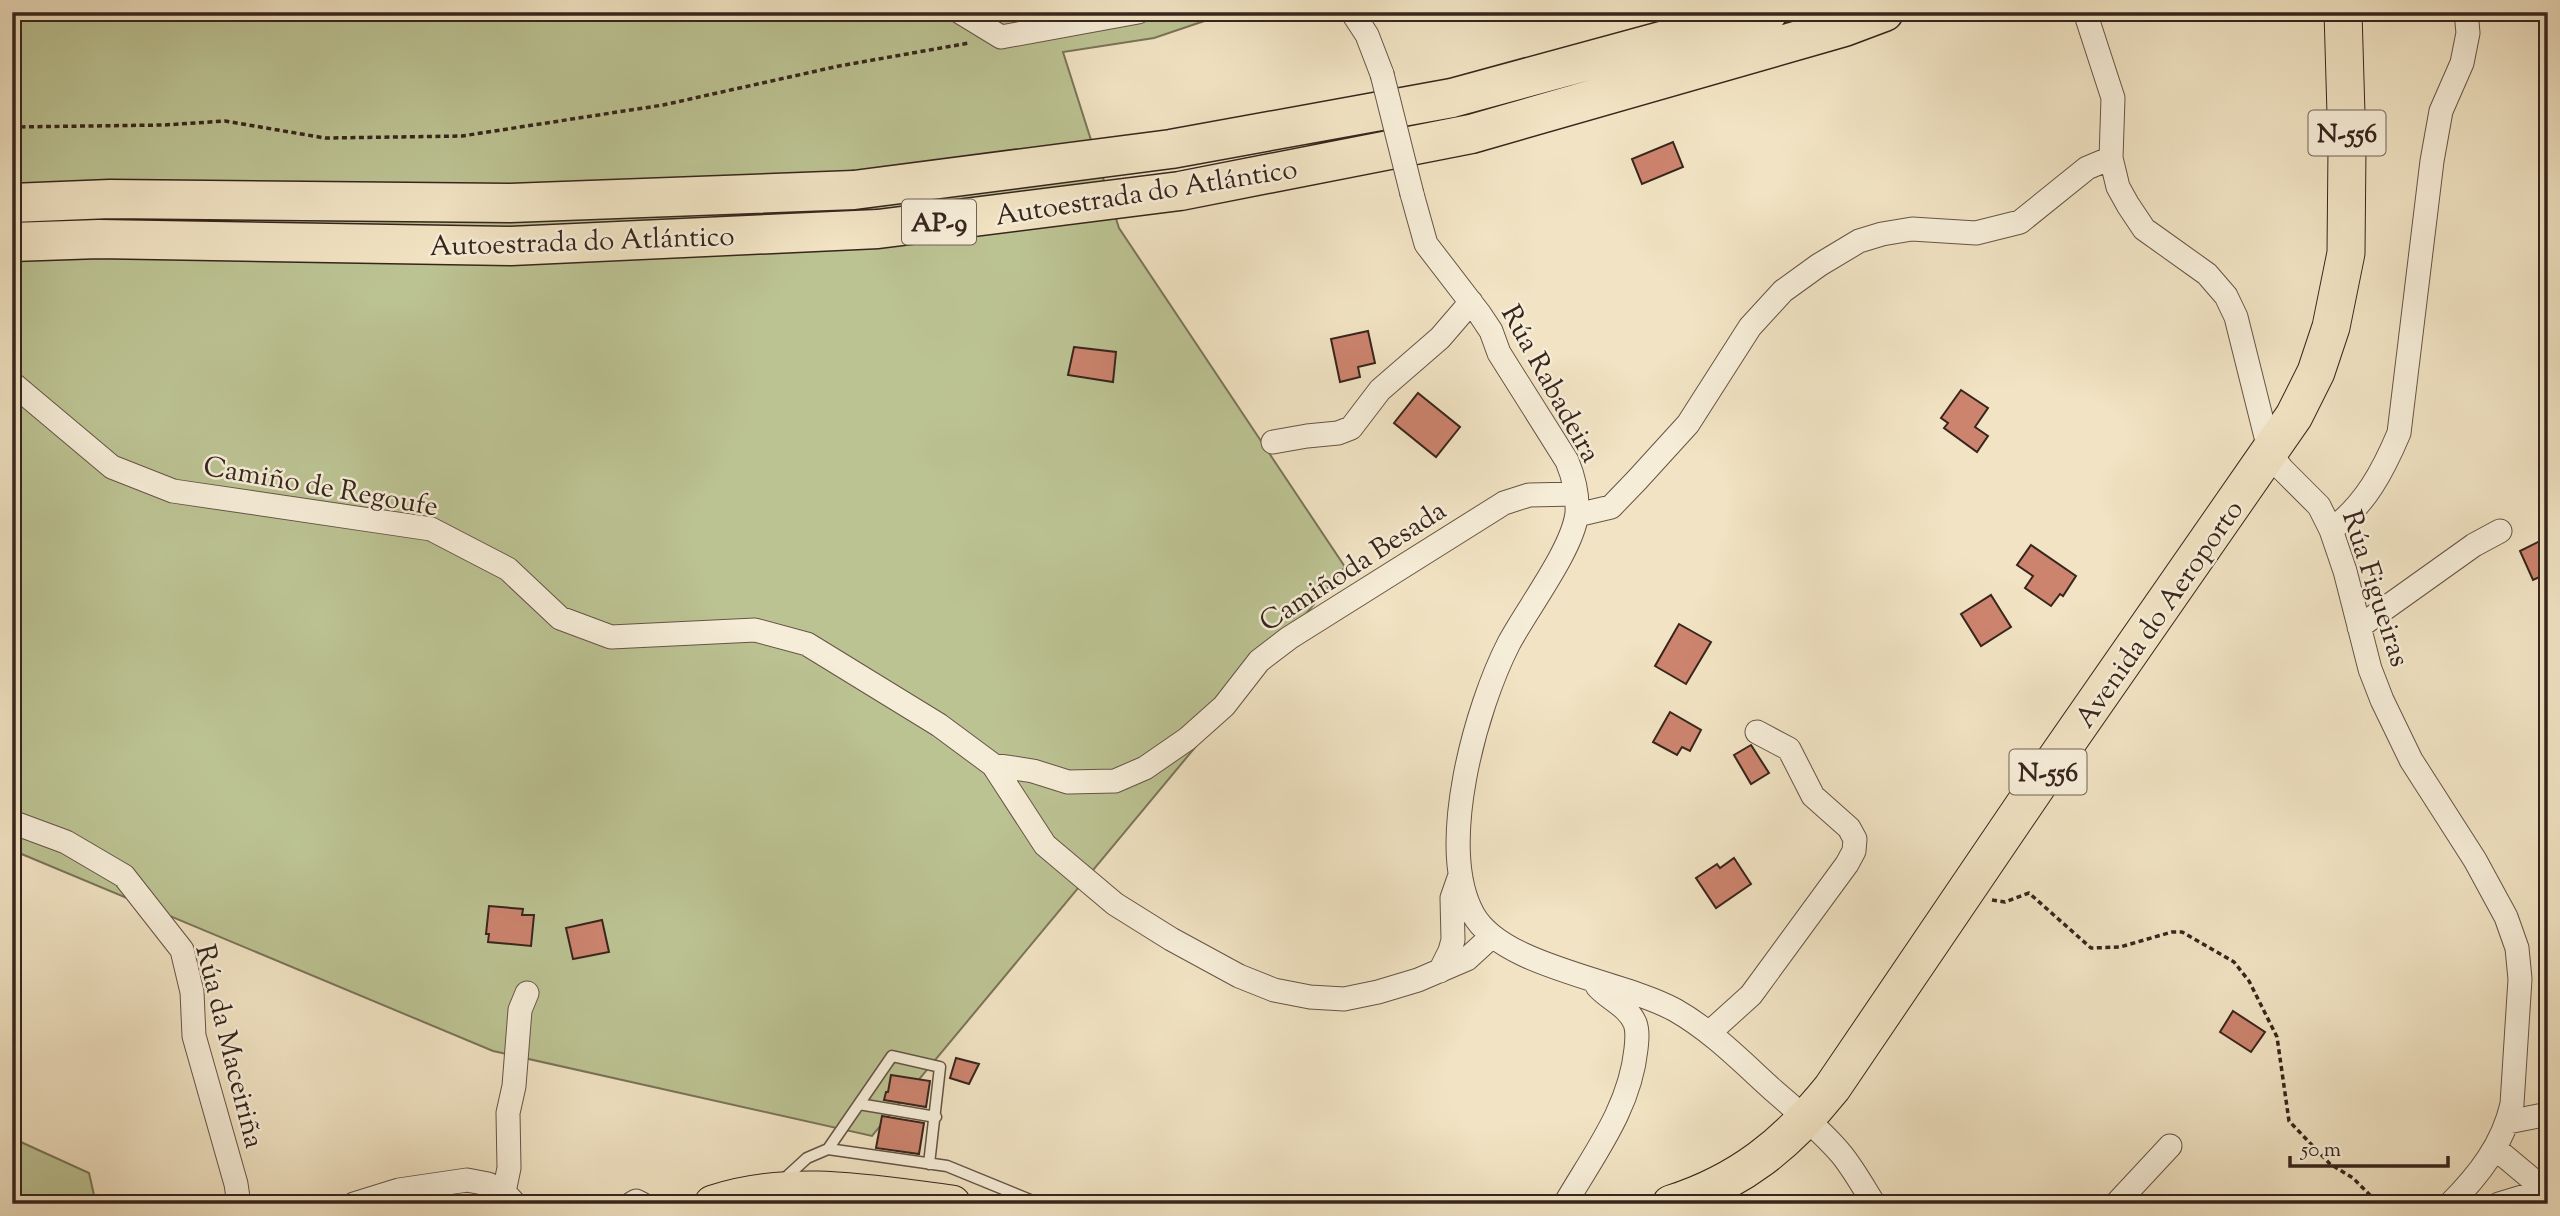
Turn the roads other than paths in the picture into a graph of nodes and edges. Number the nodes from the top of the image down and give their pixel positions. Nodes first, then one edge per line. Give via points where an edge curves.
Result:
1 (960, 12) edge
2 (1138, 12) edge
3 (1352, 12) edge
4 (1768, 12) edge
5 (1884, 12) edge
6 (2085, 12) edge
7 (2343, 12) edge
8 (2466, 12) edge
9 (998, 27) edge
10 (2111, 158) junction
11 (12, 203) edge
12 (12, 242) edge
13 (1471, 302) junction
14 (12, 383) edge
15 (1273, 442) dead end
16 (2270, 453) junction
17 (1576, 504) junction
18 (2331, 530) junction
19 (2500, 531) dead end
20 (2359, 627) junction
21 (1757, 732) dead end
22 (993, 765) junction
23 (12, 821) edge
24 (1461, 872) junction
25 (1491, 937) junction
26 (1440, 971) junction
27 (1591, 978) junction
28 (527, 993) dead end
29 (1709, 1033) junction
30 (859, 1104) junction
31 (2548, 1114) edge
32 (936, 1117) junction
33 (1807, 1119) junction
34 (2508, 1122) junction
35 (2170, 1146) dead end
36 (828, 1149) junction
37 (2496, 1149) junction
38 (929, 1164) junction
39 (772, 1191) junction
40 (2548, 1191) edge
41 (510, 1198) edge
42 (902, 1200) edge
43 (2454, 1203) edge
44 (239, 1204) edge
45 (354, 1204) edge
46 (631, 1204) edge
47 (642, 1204) edge
48 (713, 1204) edge
49 (952, 1204) edge
50 (1040, 1204) edge
51 (1565, 1204) edge
52 (1671, 1204) edge
53 (1874, 1204) edge
54 (2116, 1204) edge
55 (2499, 1204) edge

1 - 9 street
2 - 9 street
3 - 13 street, Rúa Rabadeira, bridge via 1382,74 1426,243
4 - 11 highway, Autoestrada do Atlántico / AP-9 via 1452,98 1171,149 854,190 510,203 110,199
5 - 12 highway, Autoestrada do Atlántico / AP-9 via 1471,134 1180,191 878,229 511,246 99,239
6 - 10 street, Rúa Figueiras via 2113,98
7 - 16 main road, Avenida do Aeroporto / N-556 via 2346,253 2331,327 2316,372
8 - 18 street via 2468,33 2462,63 2441,111 2432,161 2399,433 2384,470 2363,500
10 - 16 street, Rúa Figueiras via 2118,187 2144,229 2207,274 2226,296 2236,317
10 - 17 street, Camiñoda Besada via 2087,168 2020,222 1976,233 1912,229 1882,234 1819,265 1783,291 1750,327 1688,424 1611,507
13 - 15 street via 1440,338 1380,390 1351,428
13 - 17 street, Rúa Rabadeira via 1567,461 1575,480
14 - 22 street, Camiño de Regoufe via 112,467 173,491 431,528 508,569 560,618 611,638 755,630 807,644 947,730
16 - 18 street, Rúa Figueiras via 2319,506
16 - 33 main road, Avenida do Aeroporto / N-556
17 - 22 street, Camiñoda Besada via 1529,495 1504,503 1259,660 1215,714 1145,768 1115,781 1068,782
17 - 24 street via 1567,541 1509,643 1473,743 1461,795
18 - 20 street, Rúa Figueiras
19 - 20 street
20 - 34 street, Rúa Figueiras via 2370,669 2411,760 2496,896 2517,948 2520,979
21 - 29 street via 1788,749 1813,796 1849,828 1854,850 1751,995
22 - 26 street, Camiño de Regoufe via 1045,845 1115,904 1238,976 1275,990 1344,999
23 - 44 street, Rúa da Maceiriña via 66,842 124,876 182,950 192,992 194,1036
24 - 25 street via 1466,899
24 - 26 street via 1452,898 1453,940
25 - 26 street, Camiño de Regoufe via 1467,959
25 - 27 street via 1533,959
27 - 29 street via 1666,1006
27 - 51 street via 1636,1024 1635,1063 1618,1115
28 - 41 street via 520,1010 508,1113
29 - 33 street
30 - 32 lane
30 - 32 lane via 892,1056 940,1068
30 - 36 lane
31 - 34 street
32 - 38 lane
33 - 52 main road, Avenida do Aeroporto / N-556 via 1774,1151
33 - 53 street via 1844,1157
34 - 37 street, Rúa Figueiras
35 - 54 street
36 - 38 lane
36 - 39 lane via 807,1158
37 - 40 street
37 - 43 street, Rúa Figueiras
38 - 50 lane via 947,1166
39 - 42 main road via 837,1189
39 - 48 main road
40 - 55 street
41 - 45 street via 488,1184 467,1180 398,1190
42 - 49 main road
46 - 47 street

